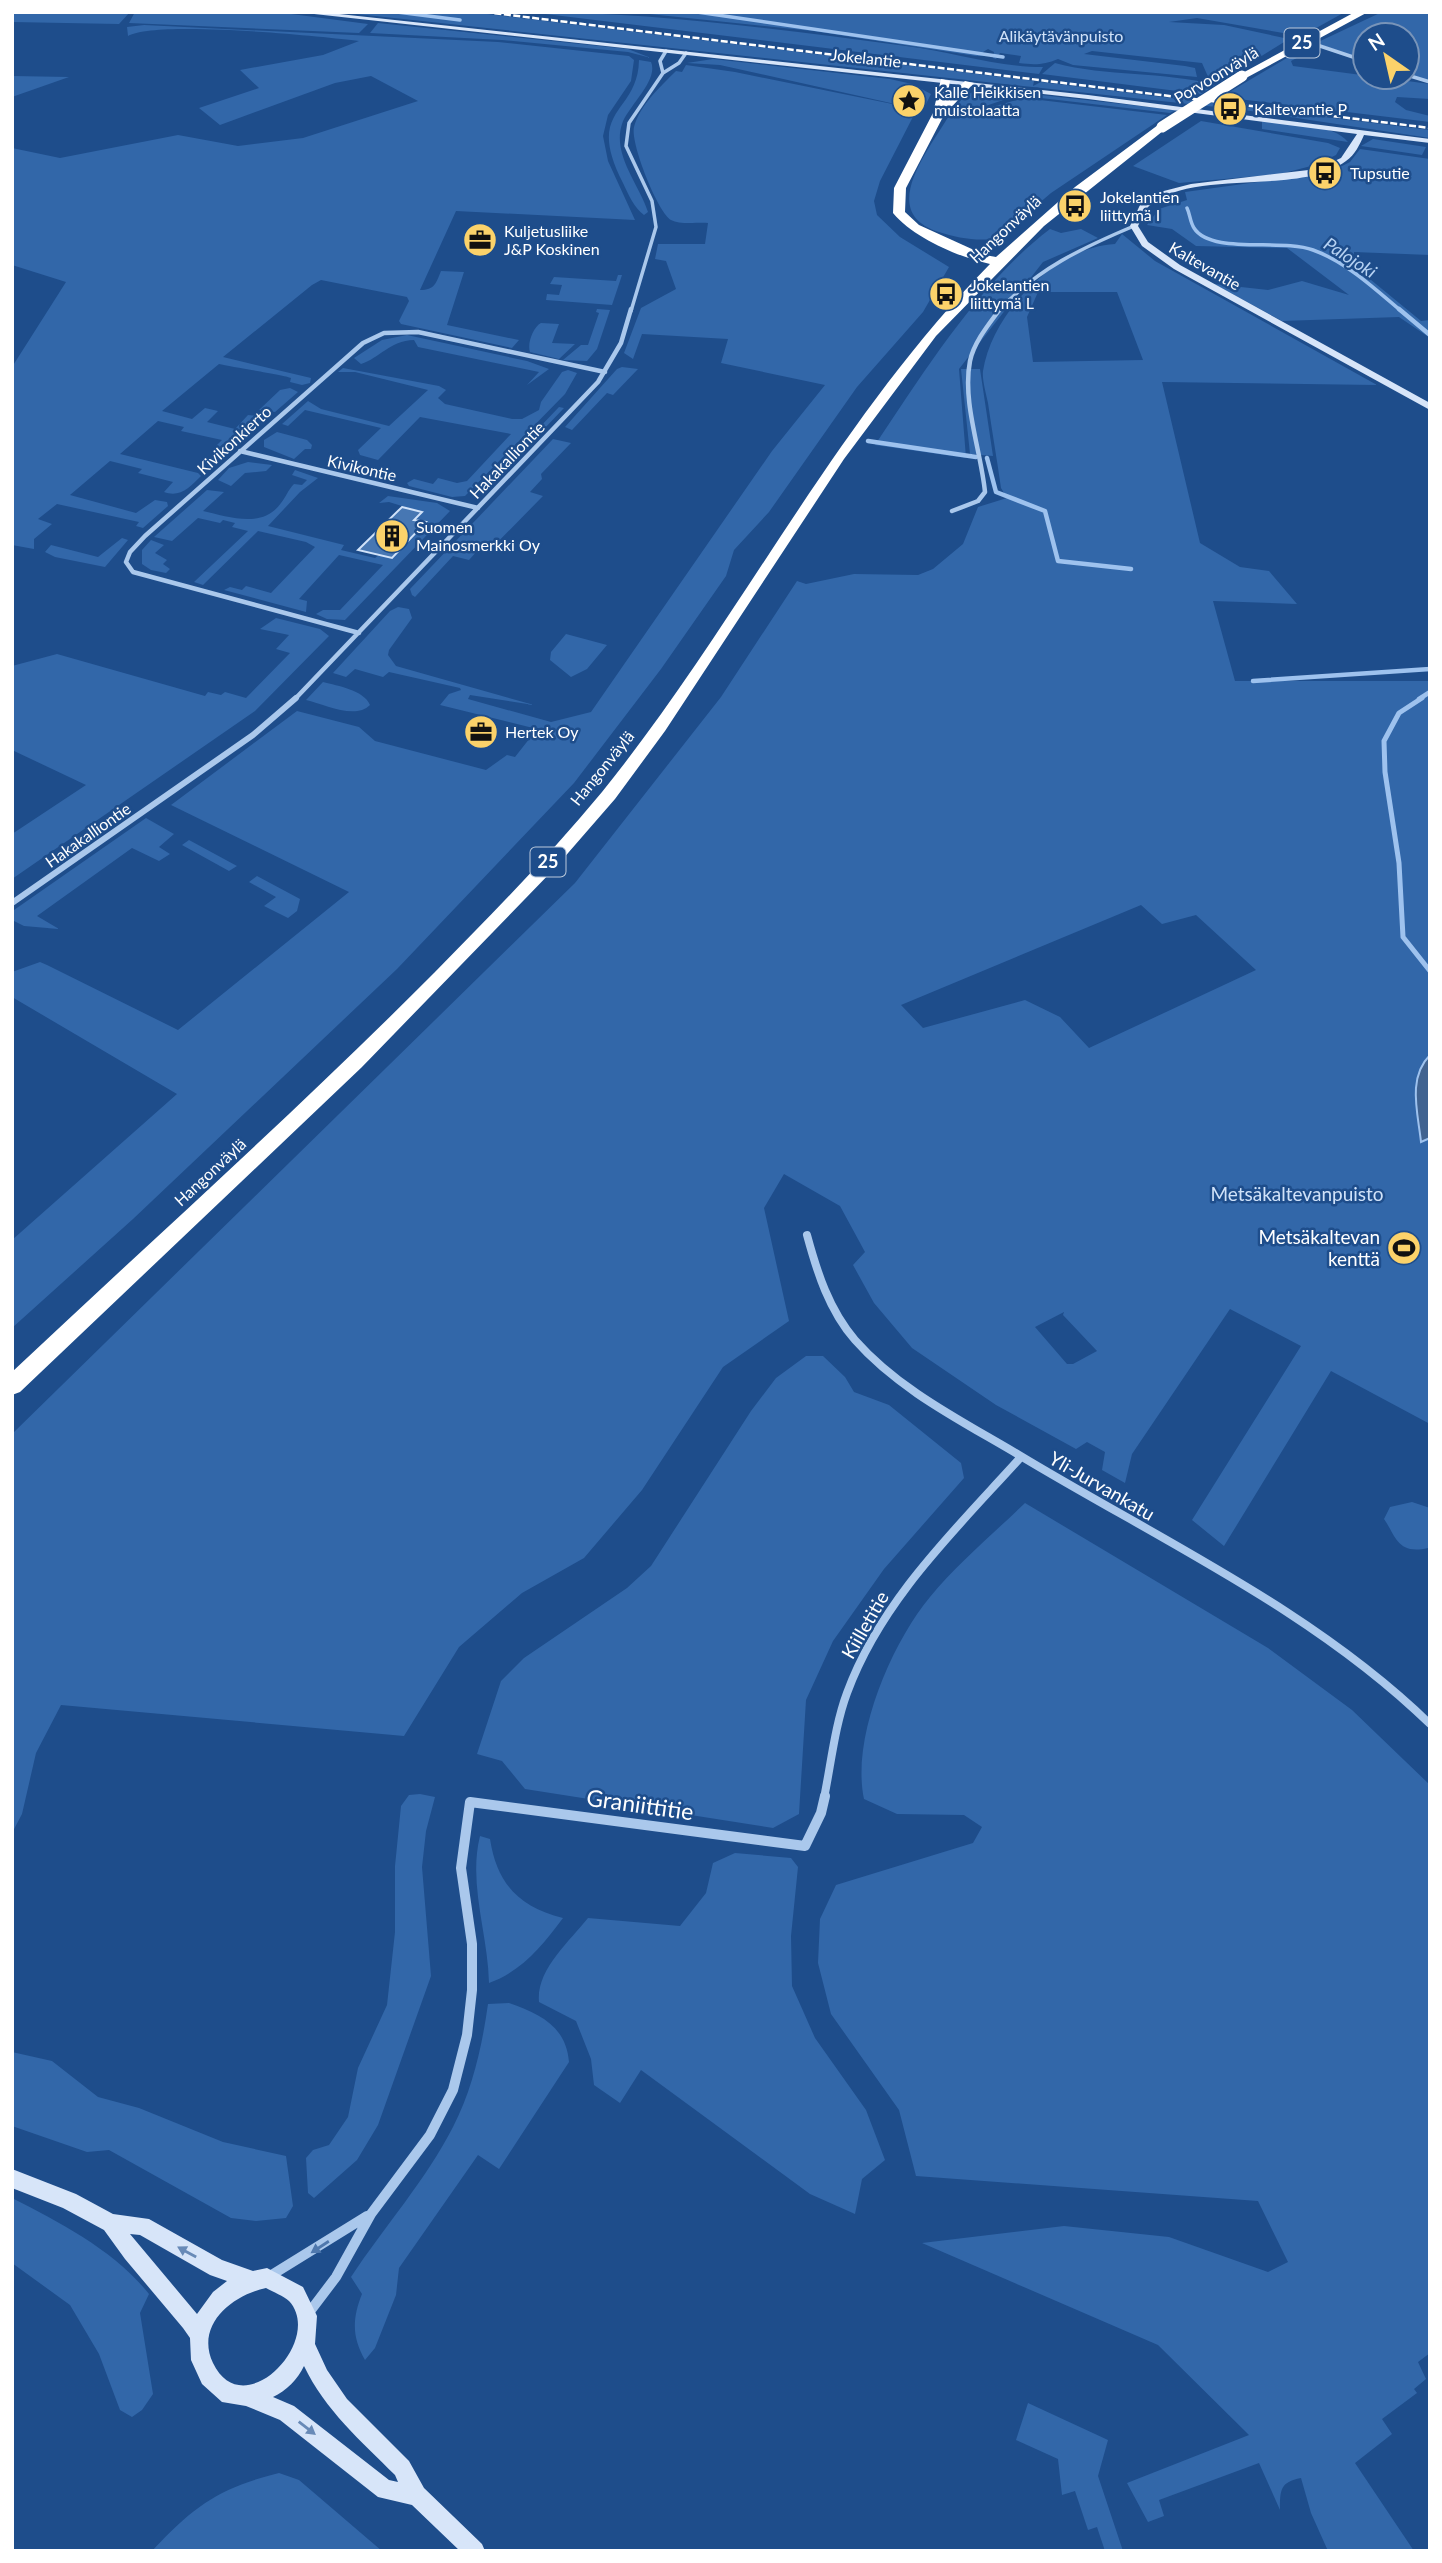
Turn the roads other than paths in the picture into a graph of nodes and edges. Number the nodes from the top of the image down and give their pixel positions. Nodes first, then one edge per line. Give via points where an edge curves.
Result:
1 (299, 12) edge
2 (1363, 12) edge
3 (1305, 41) junction
4 (666, 51) junction
5 (686, 53) junction
6 (1351, 56) edge
7 (663, 73) junction
8 (945, 81) junction
9 (969, 83) junction
10 (940, 113) junction
11 (1162, 127) joint
12 (1362, 132) junction
13 (1430, 141) edge
14 (1134, 226) junction
15 (935, 237) junction
16 (996, 250) junction
17 (605, 372) junction
18 (1430, 407) edge
19 (240, 451) junction
20 (478, 508) junction
21 (952, 511) dead end
22 (359, 633) junction
23 (12, 903) edge
24 (807, 1235) dead end
25 (12, 1385) edge
26 (1021, 1457) junction
27 (1430, 1724) edge
28 (805, 1846) joint
29 (12, 2178) edge
30 (371, 2214) junction
31 (111, 2223) junction
32 (258, 2279) junction
33 (306, 2317) junction
34 (200, 2336) junction
35 (305, 2345) junction
36 (247, 2396) junction
37 (417, 2496) junction
38 (475, 2551) edge

1 - 4 street, Jokelantie
2 - 3 highway, Porvoonväylä / 25
3 - 6 street
3 - 11 highway, Porvoonväylä / 25, bridge
4 - 5 street, Jokelantie
4 - 7 street, Hakakalliontie via 660,61
5 - 7 street, Hakakalliontie
5 - 8 street, Jokelantie
7 - 17 street, Hakakalliontie via 636,109 626,135 631,158 652,201 656,227 621,343
8 - 9 street, Jokelantie
8 - 10 highway
9 - 10 highway
9 - 12 street, Jokelantie
10 - 15 highway via 901,188 898,203 906,222
11 - 16 highway, Hangonväylä / 25
12 - 13 street, Jokelantie
12 - 14 street via 1348,156 1327,169 1175,191 1149,202 1136,215
14 - 18 street, Kaltevantie via 1144,244 1177,267
14 - 21 street via 1038,273 1016,290 993,318 970,364 985,492 978,501
15 - 16 highway
15 - 16 highway
16 - 25 highway, Hangonväylä / 25 via 868,415 626,773 393,1028
17 - 19 street, Kivikonkierto via 418,332 384,333 363,343
17 - 20 street, Hakakalliontie
19 - 20 street, Kivikontie
19 - 22 street, Kivikonkierto via 142,539 125,562 133,572
20 - 22 street, Hakakalliontie
22 - 23 street, Hakakalliontie via 253,735
24 - 26 street, Yli-Jurvankatu via 828,1297 855,1340 904,1383
26 - 27 street, Yli-Jurvankatu via 1305,1624 1369,1668
26 - 28 street, Kiilletitie via 918,1571 866,1648 846,1695 821,1813
28 - 30 street, Graniittitie via 470,1801 461,1868 472,1944 472,1990 460,2067 430,2135
29 - 31 street
30 -> 32 street via 314,2252
30 - 33 street via 336,2277
32 -> 31 street via 217,2268 142,2226
31 - 34 street via 124,2246 165,2287
32 - 33 street via 293,2290
32 - 34 street via 232,2287 217,2299
33 - 35 street
34 - 36 street via 200,2354 212,2382
35 - 36 street via 297,2365 283,2381 266,2392
35 - 37 street via 340,2406 402,2468
36 -> 37 street via 287,2413 385,2490
37 - 38 street

